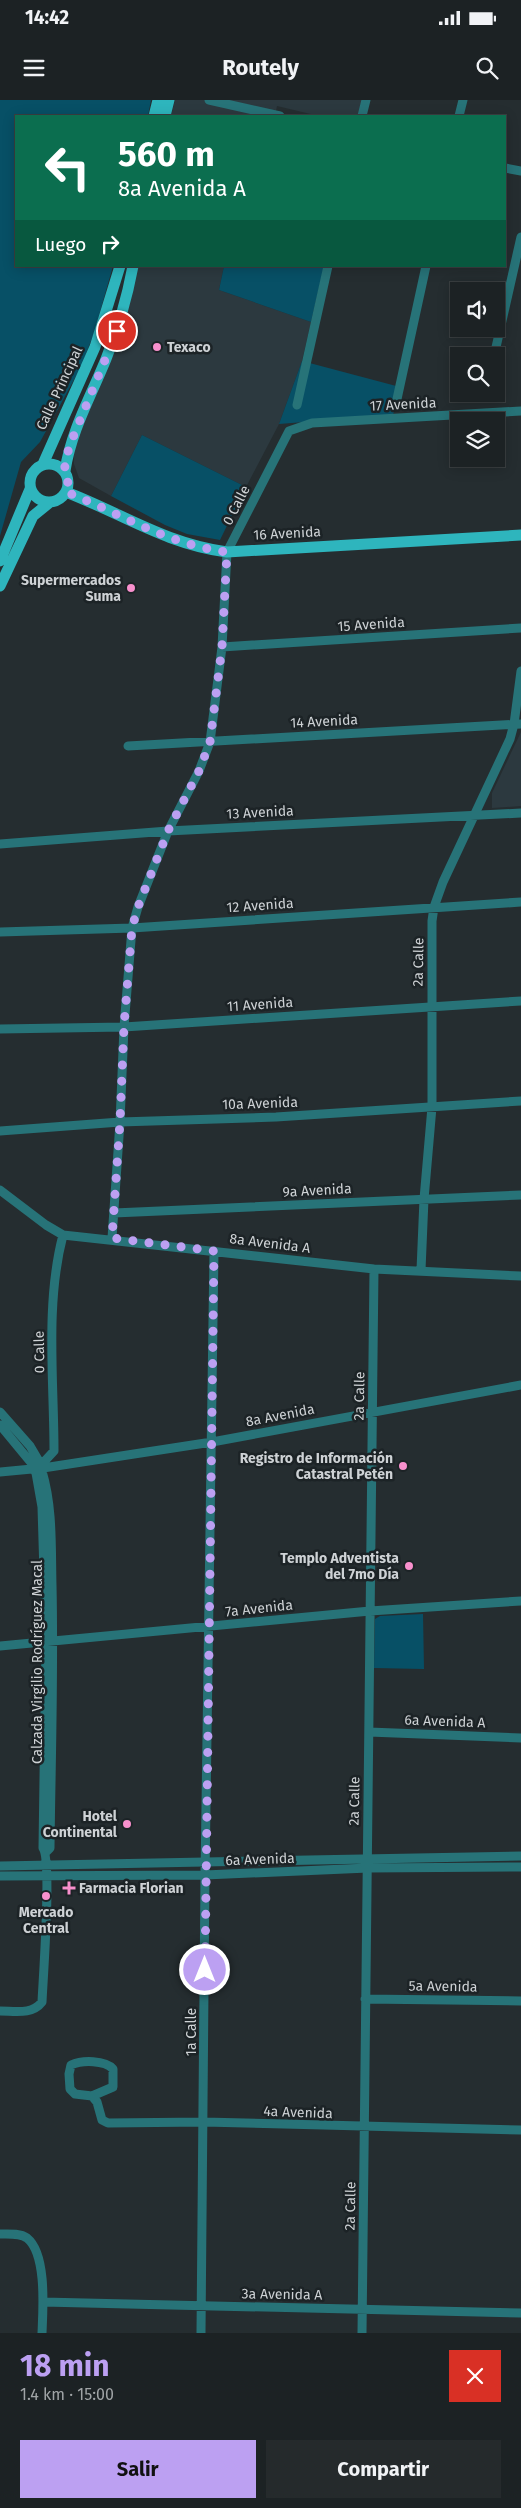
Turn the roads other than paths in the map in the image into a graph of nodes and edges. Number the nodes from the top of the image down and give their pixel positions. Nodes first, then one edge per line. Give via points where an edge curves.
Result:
1 (158, 100) edge
2 (169, 100) edge
3 (209, 100) edge
4 (366, 100) edge
5 (463, 100) edge
6 (154, 115) edge
7 (165, 115) edge
8 (276, 115) edge
9 (362, 115) edge
10 (459, 115) edge
11 (506, 168) edge
12 (521, 171) edge
13 (521, 237) edge
14 (120, 267) edge
15 (133, 267) edge
16 (328, 267) edge
17 (426, 267) edge
18 (496, 347) edge
19 (397, 399) dead end
20 (297, 405) dead end
21 (521, 411) edge
22 (289, 431) joint
23 (43, 464) junction
24 (64, 471) junction
25 (30, 488) junction
26 (66, 492) junction
27 (49, 502) junction
28 (521, 535) edge
29 (227, 552) junction
30 (0, 561) edge
31 (0, 586) edge
32 (521, 628) edge
33 (222, 647) junction
34 (521, 671) edge
35 (518, 724) edge
36 (210, 742) junction
37 (128, 746) dead end
38 (521, 813) edge
39 (474, 814) junction
40 (168, 831) junction
41 (0, 844) edge
42 (521, 902) edge
43 (434, 907) junction
44 (132, 928) junction
45 (0, 932) edge
46 (521, 1001) edge
47 (431, 1006) junction
48 (124, 1026) junction
49 (0, 1029) edge
50 (521, 1101) edge
51 (432, 1107) junction
52 (120, 1122) junction
53 (0, 1131) edge
54 (0, 1190) edge
55 (521, 1195) edge
56 (424, 1199) junction
57 (114, 1212) junction
58 (63, 1235) junction
59 (112, 1238) junction
60 (214, 1251) junction
61 (374, 1269) junction
62 (421, 1270) junction
63 (521, 1276) edge
64 (521, 1385) edge
65 (0, 1412) edge
66 (372, 1412) junction
67 (0, 1425) edge
68 (212, 1442) junction
69 (38, 1468) junction
70 (0, 1472) edge
71 (521, 1600) edge
72 (370, 1611) junction
73 (209, 1627) junction
74 (50, 1640) junction
75 (0, 1646) edge
76 (369, 1732) junction
77 (521, 1738) edge
78 (521, 1856) edge
79 (368, 1858) junction
80 (205, 1863) junction
81 (46, 1865) junction
82 (0, 1866) edge
83 (521, 1867) edge
84 (368, 1868) junction
85 (205, 1875) junction
86 (0, 1876) edge
87 (46, 1876) junction
88 (366, 1999) junction
89 (521, 2002) edge
90 (0, 2011) edge
91 (92, 2096) junction
92 (204, 2122) junction
93 (365, 2128) junction
94 (521, 2130) edge
95 (0, 2234) edge
96 (43, 2302) junction
97 (202, 2307) junction
98 (362, 2310) junction
99 (521, 2313) edge
100 (42, 2333) edge
101 (201, 2333) edge
102 (362, 2333) edge

1 - 6 main road
2 - 7 main road
3 - 8 street
4 - 9 street
5 - 10 street
11 - 12 street
13 - 18 street
14 - 23 main road, Calle Principal via 95,346
15 - 24 main road via 117,331 74,433
16 - 20 street
17 - 19 street
21 - 22 street, 17 Avenida via 312,423
22 - 29 street, 0 Calle
23 - 24 main road via 55,464
23 - 25 main road via 32,474
24 - 26 main road via 68,481
25 - 27 main road via 37,499
25 - 30 main road
26 - 27 main road via 59,500
26 - 29 main road, 16 Avenida via 168,538 198,548
27 - 31 main road via 33,516
28 - 29 main road, 16 Avenida
29 - 33 street, 0 Calle
32 - 33 street, 15 Avenida
33 - 36 street, 0 Calle
34 - 35 street, 2a Calle
35 - 36 street, 14 Avenida
35 - 39 street, 2a Calle
36 - 37 street, 14 Avenida
36 - 40 street, 0 Calle
38 - 39 street, 13 Avenida
39 - 40 street, 13 Avenida
39 - 43 street, 2a Calle via 442,882
40 - 41 street, 13 Avenida
40 - 44 street, 0 Calle
42 - 43 street, 12 Avenida
43 - 44 street, 12 Avenida
43 - 47 street, 2a Calle
44 - 45 street, 12 Avenida
44 - 48 street, 0 Calle
46 - 47 street, 11 Avenida
47 - 48 street, 11 Avenida
47 - 51 street, 2a Calle
48 - 49 street, 11 Avenida
48 - 52 street, 0 Calle
50 - 51 street, 10a Avenida
51 - 52 street, 10a Avenida
51 - 56 street, 2a Calle
52 - 53 street, 10a Avenida
52 - 57 street, 0 Calle
54 - 58 street, 8a Avenida A
55 - 56 street, 9a Avenida
56 - 57 street, 9a Avenida
56 - 62 street, 2a Calle
57 - 59 street, 0 Calle
58 - 59 street, 8a Avenida A
58 - 69 street, 0 Calle via 57,1258 53,1308 54,1451
59 - 60 street, 8a Avenida A
60 - 61 street, 8a Avenida A
60 - 68 street, 1a Calle
61 - 62 street, 8a Avenida A
61 - 66 street, 2a Calle
62 - 63 street, 8a Avenida A
64 - 66 street, 8a Avenida
65 - 69 street, Calzada Virgilio Rodríguez Macal via 30,1446
66 - 68 street, 8a Avenida
66 - 72 street, 2a Calle
67 - 69 street, Calzada Virgilio Rodríguez Macal
68 - 69 street, 8a Avenida
68 - 73 street, 1a Calle
69 - 70 street, 8a Avenida
69 - 74 street, Calzada Virgilio Rodríguez Macal via 49,1500
71 - 72 street, 7a Avenida
72 - 73 street, 7a Avenida
72 - 76 street, 2a Calle
73 - 74 street, 7a Avenida
73 - 80 street, 1a Calle
74 - 75 street, 7a Avenida
74 - 81 street, Calzada Virgilio Rodríguez Macal via 50,1848 46,1852
76 - 77 street, 6a Avenida A
76 - 79 street, 2a Calle
78 - 79 street, 6a Avenida
79 - 80 street, 6a Avenida
79 - 84 street, 2a Calle
80 - 81 street, 6a Avenida
80 - 85 street, 1a Calle
81 - 82 street, 6a Avenida
81 - 87 street, Calzada Virgilio Rodríguez Macal
83 - 84 street, 6a Avenida
84 - 85 street, 6a Avenida
84 - 88 street, 2a Calle
85 - 87 street, 6a Avenida
85 - 92 street, 1a Calle
86 - 87 street, 6a Avenida
87 - 90 street, Calzada Virgilio Rodríguez Macal via 42,2002 30,2011
88 - 89 street, 5a Avenida
88 - 93 street, 2a Calle
91 - 91 street via 75,2094 70,2089 71,2065 78,2062 105,2063 113,2069 114,2087
91 - 92 street, 4a Avenida via 102,2120 108,2123
92 - 93 street, 4a Avenida
92 - 97 street, 1a Calle
93 - 94 street, 4a Avenida
93 - 98 street, 2a Calle
95 - 96 street via 27,2238 36,2252
96 - 97 street, 3a Avenida A
96 - 100 street
97 - 98 street, 3a Avenida A
97 - 101 street, 1a Calle
98 - 99 street, 3a Avenida A
98 - 102 street, 2a Calle

